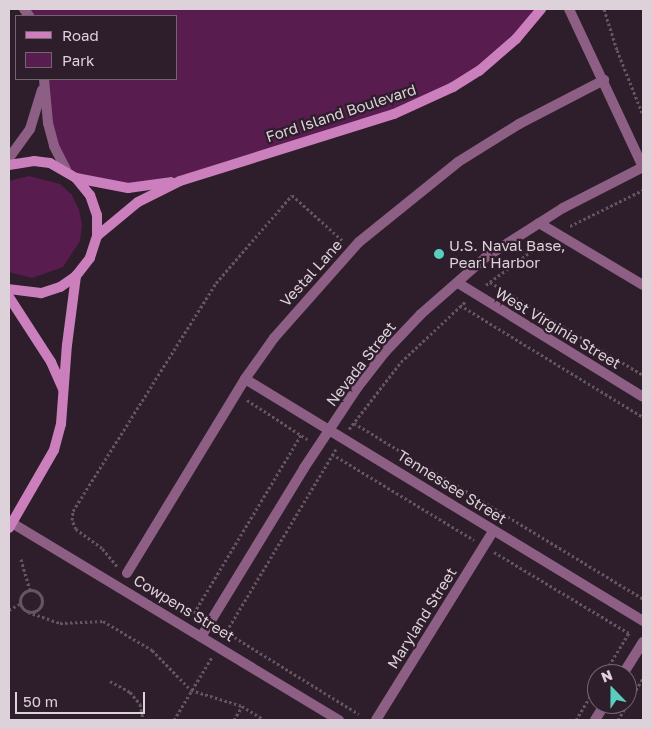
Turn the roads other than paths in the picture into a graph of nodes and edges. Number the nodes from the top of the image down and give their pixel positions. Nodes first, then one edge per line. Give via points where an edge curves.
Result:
1 (541, 9) edge
2 (569, 9) edge
3 (604, 80) junction
4 (44, 82) edge
5 (9, 158) edge
6 (9, 165) edge
7 (643, 167) edge
8 (66, 170) junction
9 (76, 178) junction
10 (180, 181) junction
11 (539, 223) junction
12 (97, 236) junction
13 (76, 276) junction
14 (458, 283) junction
15 (643, 285) edge
16 (9, 289) edge
17 (9, 297) edge
18 (245, 379) junction
19 (64, 393) junction
20 (643, 397) edge
21 (329, 430) junction
22 (10, 526) edge
23 (493, 531) junction
24 (127, 573) road end
25 (641, 619) edge
26 (201, 637) junction
27 (642, 647) edge
28 (630, 664) edge
29 (340, 720) edge
30 (376, 720) edge

1 - 10 street, Ford Island Boulevard via 516,39 479,71 427,100 394,114
2 - 3 street
3 - 7 street
3 - 18 street, Vestal Lane via 519,124 458,162 352,249 274,338
4 - 5 street via 30,129
4 - 8 street via 48,123 54,146
6 - 8 street via 34,161
7 - 11 street, Nevada Street
8 - 9 street
9 - 10 street, Ford Island Boulevard via 128,188
9 - 12 street via 90,195 97,215
10 - 12 street, Ford Island Boulevard via 138,202
11 - 14 street, Nevada Street via 486,257
11 - 15 street
12 - 13 street via 90,258
13 - 16 street via 60,287 41,293
13 - 19 street via 66,346
14 - 20 street, West Virginia Street
14 - 21 street, Nevada Street via 421,314 385,352
17 - 19 street via 51,362
18 - 21 street, Tennessee Street
18 - 24 street, Vestal Lane
19 - 22 street via 54,450
21 - 23 street, Tennessee Street
21 - 26 street, Nevada Street
22 - 26 street, Cowpens Street
23 - 25 street, Tennessee Street
23 - 30 street, Maryland Street
26 - 29 street, Cowpens Street
27 - 28 street

